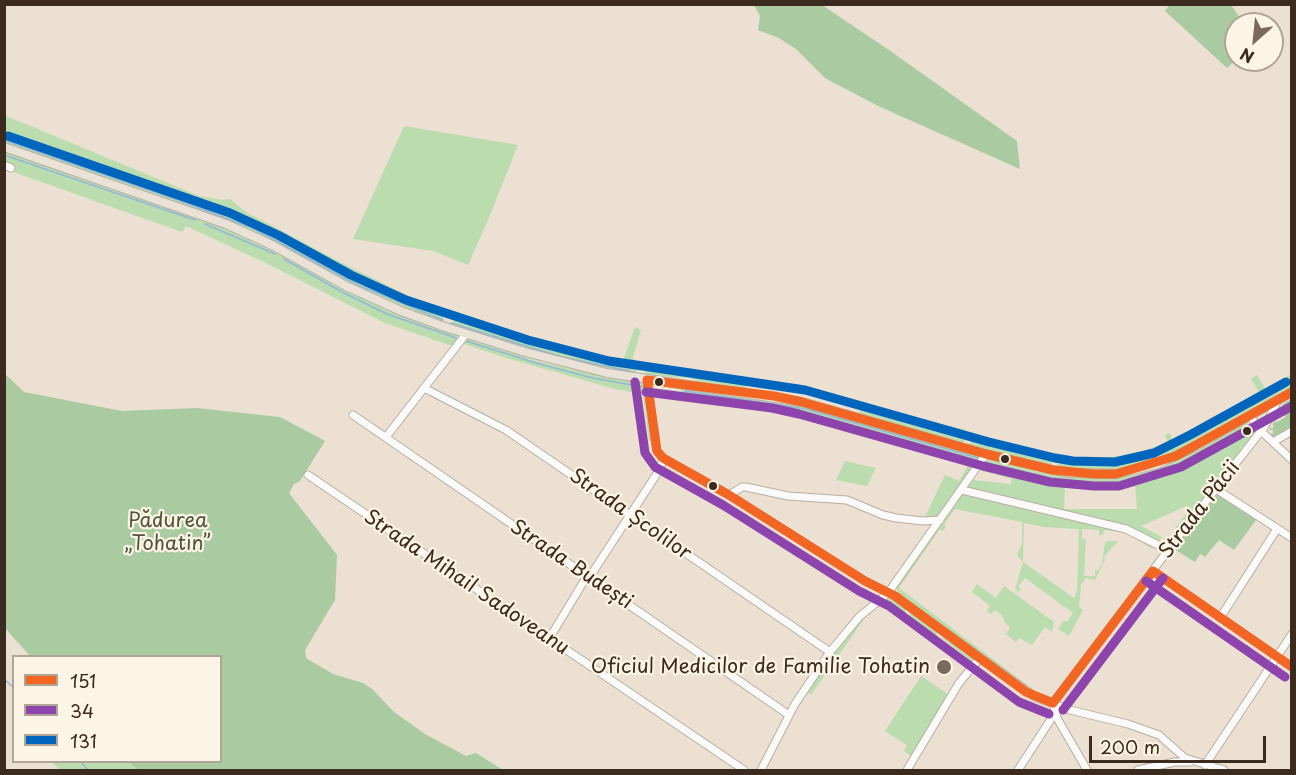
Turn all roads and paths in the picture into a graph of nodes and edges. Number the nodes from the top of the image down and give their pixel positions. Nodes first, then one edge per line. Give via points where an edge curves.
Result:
1 (4, 147) edge
2 (466, 334) junction
3 (647, 380) junction
4 (424, 388) junction
5 (1292, 392) edge
6 (1278, 400) junction
7 (353, 415) dead end
8 (1250, 416) junction
9 (1261, 431) junction
10 (1292, 431) edge
11 (386, 437) junction
12 (1273, 442) junction
13 (986, 454) junction
14 (663, 458) junction
15 (1292, 460) edge
16 (308, 475) dead end
17 (1216, 489) junction
18 (962, 490) junction
19 (729, 495) junction
20 (631, 516) junction
21 (940, 520) junction
22 (1276, 529) junction
23 (1292, 538) edge
24 (1168, 550) junction
25 (1154, 571) junction
26 (588, 577) junction
27 (888, 593) junction
28 (1220, 618) junction
29 (1292, 634) edge
30 (549, 639) junction
31 (830, 652) junction
32 (1277, 657) junction
33 (980, 658) junction
34 (1292, 667) edge
35 (1053, 703) junction
36 (1055, 713) junction
37 (789, 715) junction
38 (1217, 749) junction
39 (1193, 762) junction
40 (1205, 765) junction
41 (1222, 770) edge
42 (744, 771) edge
43 (761, 771) edge
44 (907, 771) edge
45 (1018, 771) edge
46 (1086, 771) edge
47 (1138, 771) edge

1 - 2 main road via 226,224 373,299
2 - 3 main road via 567,364
2 - 4 street
3 - 13 main road via 802,402
3 - 14 street via 657,451
4 - 11 street
4 - 20 street, Strada Școlilor via 506,430
5 - 6 main road
6 - 8 main road
6 - 9 street, Strada Păcii
7 - 11 street, Strada Budești
8 - 9 street
8 - 13 main road via 1158,464 1116,474 1072,473
9 - 12 street
9 - 17 street, Strada Păcii
10 - 12 street
11 - 26 street, Strada Budești
12 - 15 street
13 - 18 street
14 - 19 street
14 - 20 street
16 - 30 street, Strada Mihail Sadoveanu
17 - 22 street
17 - 24 street, Strada Păcii
18 - 21 street
18 - 24 street via 1126,529
19 - 21 street via 746,487 788,496 847,500 896,518
19 - 27 street
20 - 26 street
20 - 31 street, Strada Școlilor
21 - 27 street
22 - 23 street
22 - 28 street
24 - 25 street, Strada Păcii
25 - 28 street
25 - 35 street, Strada Păcii
26 - 30 street
26 - 37 street, Strada Budești
27 - 31 street via 859,617
27 - 33 street
28 - 32 street
29 - 32 street
30 - 42 street, Strada Mihail Sadoveanu
31 - 37 street
32 - 34 street
32 - 38 street
33 - 35 street via 1035,697
33 - 44 street via 959,683
35 - 36 street
35 - 39 street via 1159,735
36 - 45 street
36 - 46 street
37 - 43 street
38 - 40 street
38 - 41 street
39 - 40 street
39 - 47 street
40 - 41 street

